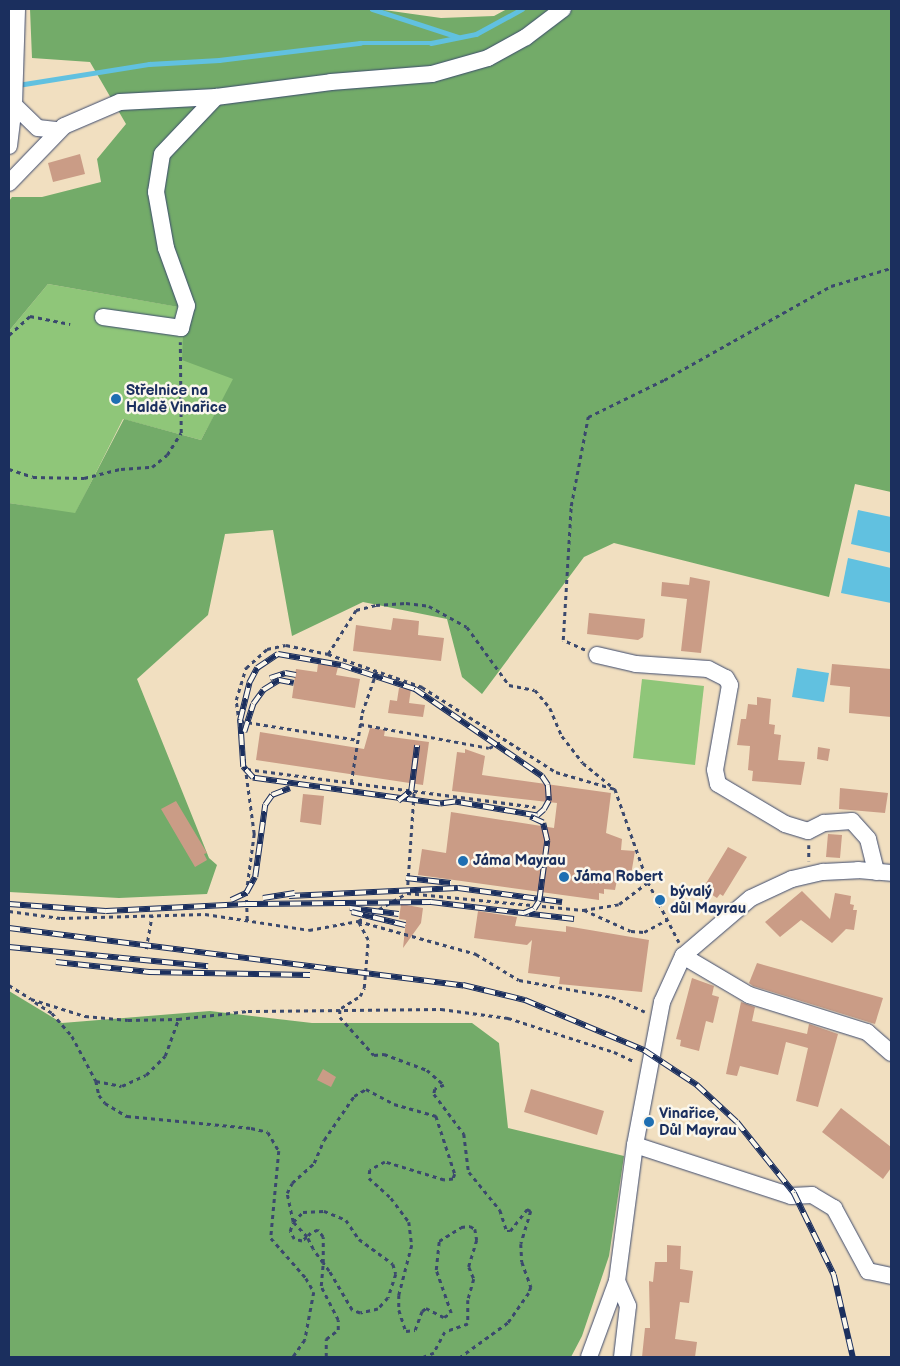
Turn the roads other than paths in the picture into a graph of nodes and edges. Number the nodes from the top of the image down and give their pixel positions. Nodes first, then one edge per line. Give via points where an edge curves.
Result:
1 (17, 9) edge
2 (563, 9) edge
3 (216, 97) junction
4 (15, 100) junction
5 (58, 130) junction
6 (9, 146) edge
7 (9, 183) edge
8 (103, 317) dead end
9 (597, 656) road end
10 (884, 872) edge
11 (684, 955) junction
12 (891, 1053) edge
13 (635, 1145) junction
14 (891, 1276) edge
15 (617, 1281) junction
16 (589, 1357) edge
17 (622, 1357) edge

1 - 4 street
2 - 3 street via 526,37 488,58 432,74 331,82
3 - 5 street via 120,102 74,120
3 - 8 street via 162,154 156,192 166,248 187,306 181,328
4 - 5 street via 38,128
4 - 6 street
5 - 7 street
9 - 10 street via 636,664 708,669 726,678 730,685 715,770 718,784 785,824 808,831 824,823 852,821 868,839
10 - 11 street via 823,872 792,879 751,898
11 - 12 street via 749,995 868,1032
11 - 13 street via 673,973 659,1017
13 - 14 street via 791,1196 812,1195 834,1208 868,1271
13 - 15 street
15 - 16 street
15 - 17 street via 628,1306

